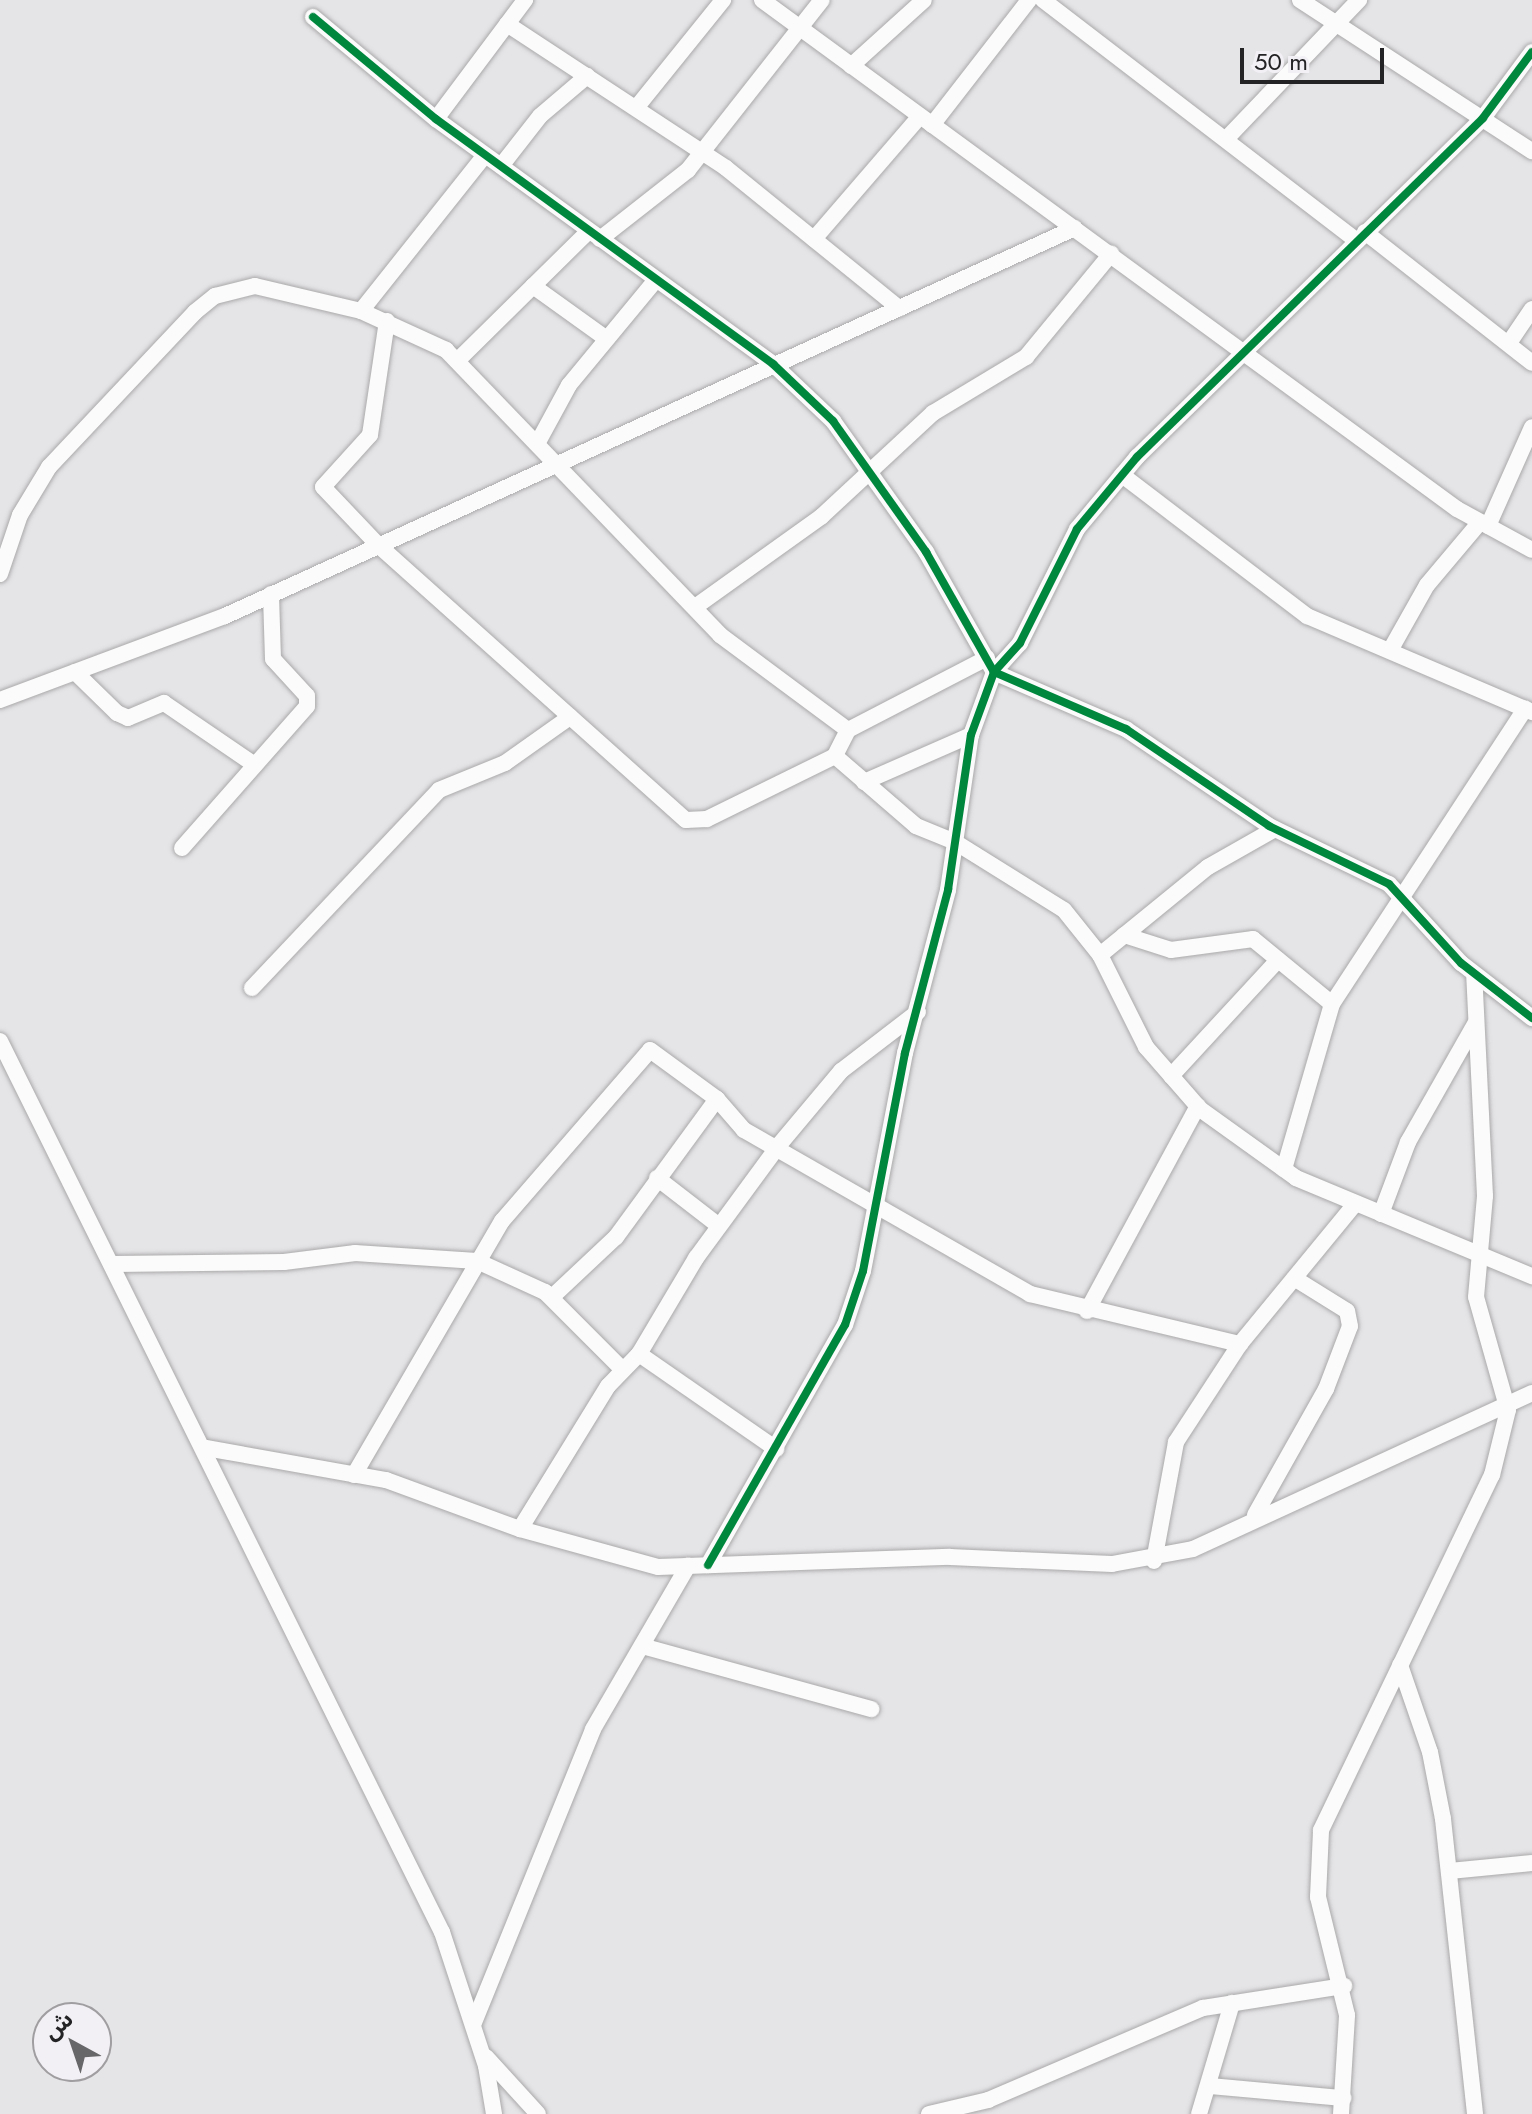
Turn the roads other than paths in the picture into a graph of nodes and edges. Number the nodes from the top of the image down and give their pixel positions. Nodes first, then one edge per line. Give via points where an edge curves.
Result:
1 (525, 0) edge
2 (723, 0) edge
3 (762, 0) edge
4 (822, 0) edge
5 (924, 0) edge
6 (1029, 0) edge
7 (1043, 0) edge
8 (1300, 0) edge
9 (1359, 0) edge
10 (313, 17) dead end
11 (1340, 23) junction
12 (507, 24) junction
13 (798, 27) junction
14 (1532, 52) edge
15 (851, 66) junction
16 (587, 76) junction
17 (636, 108) junction
18 (1483, 118) junction
19 (436, 119) junction
20 (926, 120) junction
21 (1228, 137) junction
22 (702, 151) junction
23 (1532, 151) edge
24 (485, 155) junction
25 (501, 166) junction
26 (1075, 228) junction
27 (594, 235) junction
28 (1361, 236) junction
29 (814, 239) junction
30 (1111, 254) junction
31 (656, 280) junction
32 (533, 286) junction
33 (899, 308) junction
34 (1532, 309) edge
35 (361, 311) junction
36 (387, 321) junction
37 (604, 337) junction
38 (1509, 343) junction
39 (1244, 348) junction
40 (457, 361) junction
41 (1532, 363) edge
42 (773, 364) junction
43 (1532, 427) edge
44 (537, 444) junction
45 (554, 462) junction
46 (871, 474) junction
47 (1122, 475) junction
48 (1484, 524) junction
49 (377, 544) junction
50 (1532, 550) edge
51 (0, 574) edge
52 (271, 594) junction
53 (695, 607) junction
54 (1392, 647) junction
55 (991, 665) junction
56 (75, 672) junction
57 (0, 700) edge
58 (1528, 710) edge
59 (570, 717) junction
60 (848, 730) junction
61 (971, 735) junction
62 (835, 756) junction
63 (255, 765) junction
64 (864, 782) junction
65 (1275, 829) junction
66 (955, 842) junction
67 (182, 848) dead end
68 (1400, 894) junction
69 (1124, 935) junction
70 (1100, 955) junction
71 (1278, 960) junction
72 (1474, 974) junction
73 (252, 988) dead end
74 (1332, 1004) junction
75 (919, 1011) junction
76 (1532, 1018) edge
77 (1475, 1024) junction
78 (0, 1041) edge
79 (1171, 1076) junction
80 (717, 1099) junction
81 (1198, 1106) junction
82 (779, 1145) junction
83 (1284, 1169) junction
84 (657, 1178) junction
85 (876, 1204) junction
86 (1354, 1205) junction
87 (1381, 1214) junction
88 (719, 1226) junction
89 (1476, 1248) junction
90 (477, 1261) junction
91 (113, 1264) junction
92 (1532, 1276) edge
93 (1294, 1278) junction
94 (552, 1297) junction
95 (1087, 1311) junction
96 (1240, 1344) junction
97 (639, 1354) junction
98 (622, 1369) junction
99 (1532, 1393) edge
100 (1508, 1410) junction
101 (206, 1448) junction
102 (776, 1449) junction
103 (354, 1475) junction
104 (1254, 1516) junction
105 (520, 1529) junction
106 (1154, 1561) junction
107 (708, 1565) junction
108 (688, 1566) junction
109 (642, 1646) junction
110 (1400, 1665) junction
111 (871, 1709) dead end
112 (1532, 1863) edge
113 (1450, 1871) junction
114 (1344, 1986) junction
115 (1232, 2003) junction
116 (473, 2025) junction
117 (482, 2053) junction
118 (1210, 2086) junction
119 (1342, 2106) edge
120 (494, 2114) edge
121 (538, 2114) edge
122 (929, 2114) edge
123 (1199, 2114) edge
124 (1475, 2114) edge

1 - 12 street
2 - 17 street
3 - 13 street
4 - 13 street
5 - 15 street
6 - 20 street
7 - 21 street
8 - 11 street
9 - 11 street
10 - 19 street
11 - 18 street
11 - 21 street
12 - 16 street
12 - 19 street
13 - 15 street
13 - 22 street
14 - 18 street
15 - 20 street
16 - 17 street
16 - 25 street via 540,116
17 - 22 street
18 - 23 street
18 - 28 street
19 - 24 street
20 - 26 street
20 - 29 street
21 - 28 street
22 - 27 street via 683,175
22 - 29 street
24 - 25 street
24 - 35 street
25 - 27 street
26 - 30 street
26 - 33 street
27 - 31 street
27 - 32 street
28 - 38 street
28 - 39 street
29 - 33 street
30 - 39 street
30 - 46 street via 1037,347 933,413
31 - 37 street
31 - 42 street
32 - 37 street
32 - 40 street
33 - 42 street
34 - 38 street
35 - 36 street
35 - 51 street via 255,286 215,296 49,467 20,515
36 - 40 street
36 - 49 street via 370,435 323,487
37 - 44 street
38 - 41 street
39 - 47 street
39 - 48 street
40 - 44 street
42 - 45 street
42 - 46 street via 833,421
43 - 48 street
44 - 45 street
45 - 49 street
45 - 53 street
46 - 53 street
46 - 55 street via 967,615
47 - 54 street via 1307,616
47 - 55 street via 1077,529 1020,643
48 - 50 street
48 - 54 street via 1427,585
49 - 52 street
49 - 59 street
52 - 56 street
52 - 63 street via 273,659 309,700
53 - 60 street via 739,652
54 - 58 street
55 - 60 street
55 - 61 street
55 - 65 street via 1126,729
56 - 57 street
56 - 63 street via 117,713 128,718 164,703
58 - 68 street
59 - 62 street via 686,820 707,819
59 - 73 street via 505,763 439,790
60 - 62 street
61 - 64 street
61 - 66 street
62 - 64 street
63 - 67 street
64 - 66 street via 916,826
65 - 68 street
65 - 69 street via 1208,867
66 - 70 street via 1064,910
66 - 75 street
68 - 72 street
68 - 74 street
69 - 70 street
69 - 71 street via 1171,950 1253,939
70 - 79 street via 1129,1021
71 - 74 street
71 - 79 street
72 - 76 street
72 - 77 street
74 - 83 street
75 - 82 street via 841,1071
75 - 85 street
77 - 87 street via 1408,1142
77 - 89 street via 1485,1196
78 - 91 street
79 - 81 street
80 - 82 street via 744,1130
80 - 84 street
80 - 90 street via 646,1051 527,1186
81 - 83 street
81 - 95 street
82 - 85 street
82 - 88 street
83 - 86 street
84 - 88 street
84 - 94 street via 616,1237
85 - 95 street via 1030,1294
85 - 102 street via 845,1325
86 - 87 street
86 - 93 street
87 - 89 street
88 - 97 street
89 - 92 street
89 - 100 street via 1476,1297
90 - 91 street via 355,1253 284,1262
90 - 94 street
90 - 103 street
91 - 101 street
93 - 96 street
93 - 104 street via 1347,1311 1350,1326 1326,1389
94 - 98 street
95 - 96 street
96 - 106 street via 1176,1442
97 - 98 street
97 - 102 street
98 - 105 street
99 - 100 street
100 - 104 street
100 - 110 street via 1492,1475
101 - 103 street
101 - 116 street via 442,1932
102 - 107 street
103 - 105 street
104 - 106 street
105 - 108 street via 637,1564
106 - 107 street via 950,1557
107 - 108 street
108 - 109 street
109 - 111 street
109 - 116 street via 593,1729
110 - 113 street via 1430,1752
110 - 114 street via 1321,1830 1318,1897
112 - 113 street
113 - 124 street
114 - 115 street
114 - 119 street
115 - 118 street
115 - 122 street via 1203,2008 988,2100
116 - 117 street
117 - 120 street
117 - 121 street
118 - 119 street
118 - 123 street

